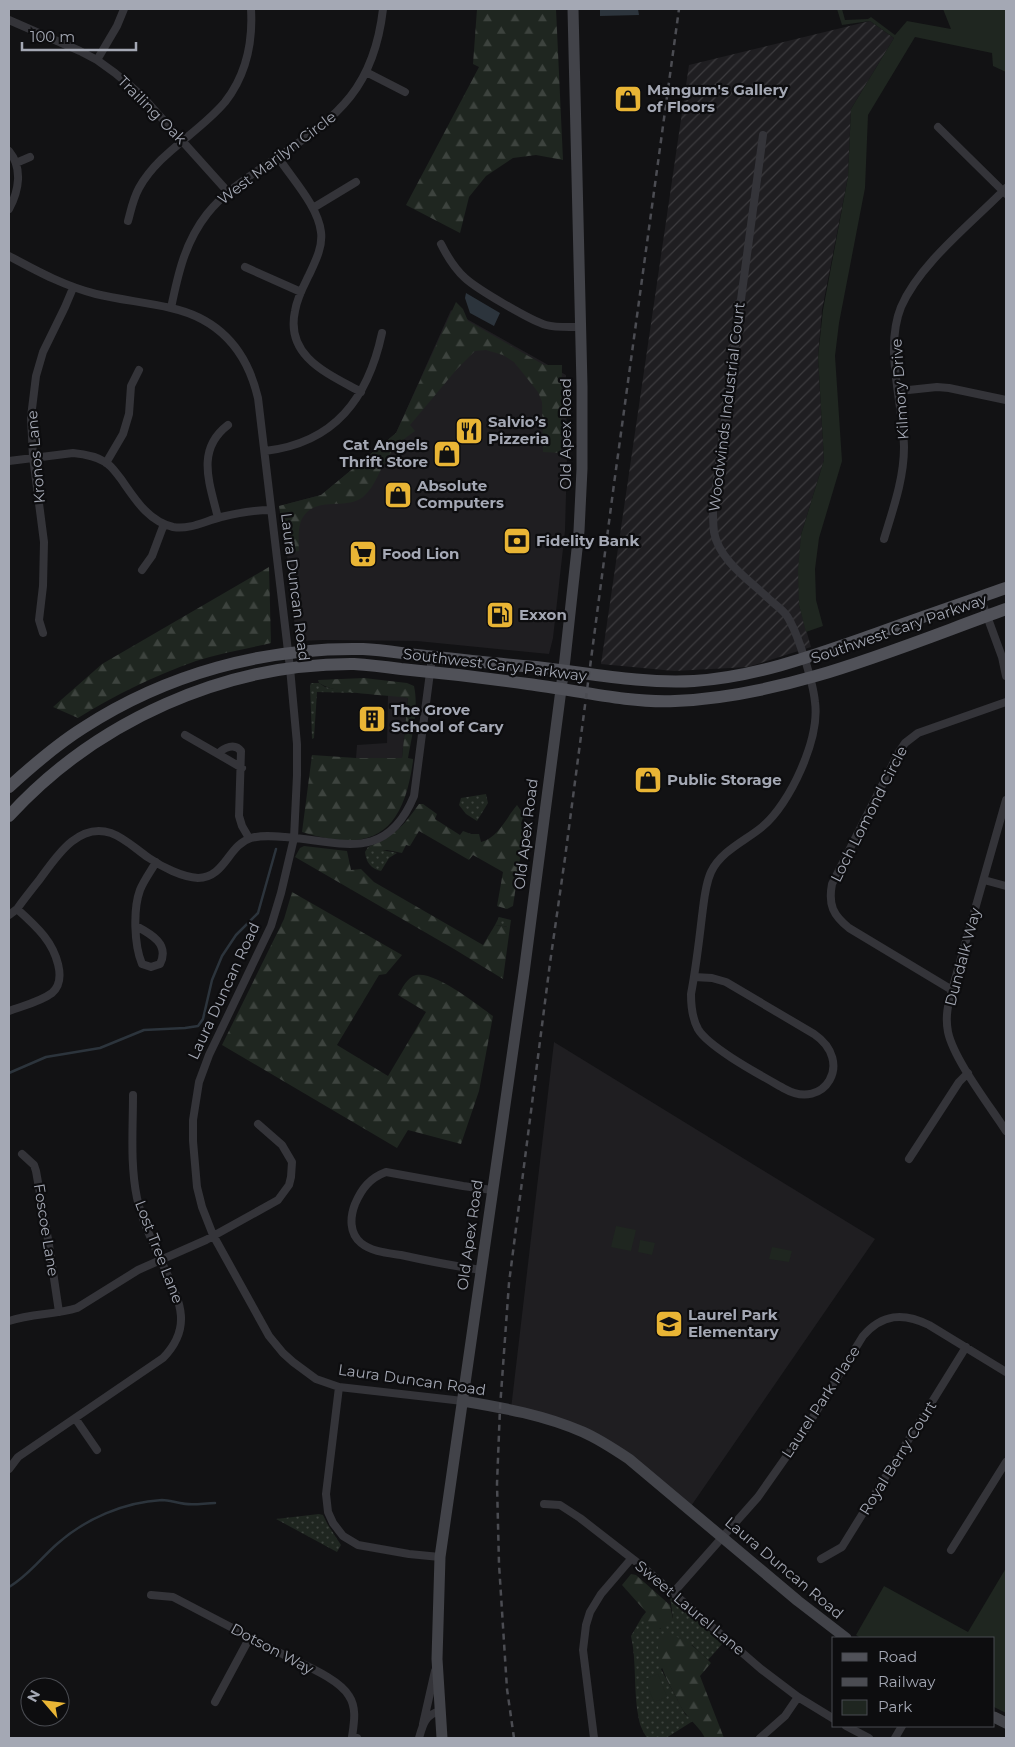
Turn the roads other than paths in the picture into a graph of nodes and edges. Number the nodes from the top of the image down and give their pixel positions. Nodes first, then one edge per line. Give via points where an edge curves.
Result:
1 (124, 9) edge
2 (251, 9) edge
3 (383, 9) edge
4 (572, 9) edge
5 (9, 20) edge
6 (97, 60) junction
7 (366, 72) junction
8 (406, 92) dead end
9 (938, 126) dead end
10 (763, 135) dead end
11 (183, 140) junction
12 (9, 151) edge
13 (30, 157) dead end
14 (278, 157) junction
15 (16, 163) junction
16 (356, 182) dead end
17 (1005, 191) edge
18 (228, 192) junction
19 (313, 208) junction
20 (9, 210) edge
21 (128, 221) dead end
22 (441, 244) dead end
23 (9, 256) edge
24 (245, 267) dead end
25 (73, 288) junction
26 (301, 292) junction
27 (171, 308) junction
28 (581, 327) junction
29 (382, 333) dead end
30 (140, 370) dead end
31 (899, 391) junction
32 (361, 392) junction
33 (1006, 400) edge
34 (228, 424) dead end
35 (265, 451) junction
36 (33, 457) junction
37 (9, 461) edge
38 (106, 463) junction
39 (270, 510) junction
40 (218, 518) junction
41 (164, 524) junction
42 (884, 539) dead end
43 (142, 570) dead end
44 (1006, 588) edge
45 (980, 597) junction
46 (1006, 609) edge
47 (987, 616) junction
48 (43, 633) dead end
49 (288, 653) junction
50 (432, 657) junction
51 (804, 659) junction
52 (290, 668) junction
53 (563, 671) junction
54 (430, 672) junction
55 (1006, 676) edge
56 (809, 678) junction
57 (560, 688) junction
58 (1006, 702) edge
59 (185, 735) dead end
60 (218, 754) junction
61 (242, 768) junction
62 (9, 787) edge
63 (1006, 800) edge
64 (9, 816) edge
65 (249, 838) junction
66 (294, 838) junction
67 (156, 862) junction
68 (984, 880) junction
69 (1006, 886) edge
70 (17, 908) junction
71 (9, 916) edge
72 (136, 926) junction
73 (694, 977) junction
74 (952, 990) junction
75 (9, 1011) edge
76 (968, 1073) junction
77 (133, 1095) dead end
78 (258, 1124) dead end
79 (1006, 1131) edge
80 (22, 1154) dead end
81 (909, 1159) dead end
82 (492, 1190) junction
83 (213, 1235) junction
84 (160, 1260) junction
85 (481, 1270) junction
86 (59, 1312) junction
87 (9, 1320) edge
88 (966, 1347) junction
89 (1006, 1372) edge
90 (339, 1387) junction
91 (464, 1401) junction
92 (75, 1418) junction
93 (97, 1450) dead end
94 (1006, 1462) edge
95 (9, 1469) edge
96 (544, 1504) dead end
97 (723, 1536) junction
98 (952, 1550) dead end
99 (440, 1557) junction
100 (631, 1558) junction
101 (821, 1559) dead end
102 (673, 1593) junction
103 (151, 1595) dead end
104 (250, 1637) junction
105 (845, 1637) edge
106 (437, 1659) junction
107 (798, 1698) junction
108 (215, 1702) dead end
109 (440, 1711) junction
110 (832, 1718) edge
111 (423, 1724) junction
112 (848, 1727) edge
113 (901, 1727) edge
114 (354, 1738) edge
115 (419, 1738) edge
116 (442, 1738) edge
117 (594, 1738) edge
118 (760, 1738) edge
119 (869, 1738) edge
120 (895, 1738) edge

1 - 6 street
2 - 11 street via 250,47 241,75 213,115
3 - 7 street, West Marilyn Circle via 379,36
4 - 28 main road, Old Apex Road
5 - 6 street, Trailing Oak
6 - 11 street, Trailing Oak via 140,94
7 - 8 street
7 - 14 street, West Marilyn Circle via 335,115
9 - 17 street
10 - 51 street, Woodwinds Industrial Court via 712,509 713,523 717,542 726,558 786,614
11 - 18 street, Trailing Oak
11 - 21 street via 146,177 134,198
12 - 15 street
13 - 15 street
14 - 18 street, West Marilyn Circle
14 - 19 street
15 - 20 street via 17,185
16 - 19 street
17 - 31 street, Kilmory Drive via 921,273 906,298 894,342
18 - 27 street, West Marilyn Circle via 207,214 187,247
19 - 26 street via 321,241
22 - 28 street via 466,280 502,302 544,325
23 - 25 street, Laura Duncan Road
24 - 26 street
25 - 27 street, Laura Duncan Road
25 - 36 street, Kronos Lane via 43,352 36,376 31,417
26 - 32 street via 294,325 302,351 320,369
27 - 35 street, Laura Duncan Road via 214,326 242,356 255,384
28 - 53 main road, Old Apex Road via 579,531
29 - 32 street via 374,364
30 - 38 street via 131,386 125,428
31 - 33 street via 949,388
31 - 42 street, Kilmory Drive via 903,466
32 - 35 street via 343,414 320,433 296,445
34 - 40 street via 218,432 209,452 210,482
35 - 39 street, Laura Duncan Road
36 - 37 street
36 - 38 street via 73,453
36 - 48 street, Kronos Lane via 44,542 38,620
38 - 41 street via 143,509
39 - 40 street
39 - 49 street, Laura Duncan Road
40 - 41 street via 186,528
41 - 43 street via 152,556
44 - 45 main road, Southwest Cary Parkway
45 - 47 street
45 - 51 main road, Southwest Cary Parkway
46 - 47 main road, Southwest Cary Parkway
47 - 55 street
47 - 56 main road, Southwest Cary Parkway
49 - 50 main road, Southwest Cary Parkway via 365,649
49 - 52 street, Laura Duncan Road
49 - 62 main road, Southwest Cary Parkway via 224,665 170,683 125,703 58,745
50 - 53 main road, Southwest Cary Parkway
50 - 54 street
51 - 53 main road, Southwest Cary Parkway via 760,672 692,681 628,679
51 - 56 street, Woodwinds Industrial Court
52 - 54 main road, Southwest Cary Parkway via 356,664
52 - 64 main road, Southwest Cary Parkway via 225,682 133,720 93,743 52,774
52 - 66 street, Laura Duncan Road via 297,746
53 - 57 main road, Old Apex Road
54 - 57 main road, Southwest Cary Parkway
54 - 66 street via 414,796 397,824 373,840 358,845
56 - 57 main road, Southwest Cary Parkway via 727,696 671,701
56 - 73 street, Woodwinds Industrial Court via 816,710 811,744 778,810 762,827 720,858 710,874
57 - 82 main road, Old Apex Road
58 - 74 street, Loch Lomond Circle via 918,733 905,743 832,884 831,902 842,922
59 - 60 street
60 - 61 street
60 - 61 street via 233,746 239,748 242,751
61 - 65 street via 239,816
63 - 68 street, Dundalk Way
65 - 66 street
65 - 67 street via 219,869 202,878 187,876
66 - 83 street, Laura Duncan Road via 270,926 199,1082 193,1120 194,1159 197,1187
67 - 70 street via 111,833 85,834 58,854
67 - 72 street via 138,896
68 - 69 street
68 - 74 street, Dundalk Way
70 - 71 street
70 - 75 street via 48,942 57,961 59,982 50,994
72 - 72 street via 142,964 151,967 160,964 163,956 161,942
73 - 73 street, Woodwinds Industrial Court via 692,1016 698,1029 712,1044 791,1093 810,1095 826,1085 834,1062 825,1042 726,982
74 - 76 street, Dundalk Way via 948,1033
76 - 79 street, Dundalk Way
76 - 81 street
77 - 84 street, Lost Tree Lane via 135,1184 142,1214
78 - 83 street via 282,1144 289,1156 292,1169 289,1185 278,1200
80 - 86 street, Foscoe Lane via 36,1171
82 - 85 main road, Old Apex Road
82 - 85 street via 386,1172 366,1185 352,1215 357,1239 371,1249
83 - 84 street
83 - 90 street, Laura Duncan Road via 265,1328 283,1353 310,1374
84 - 86 street via 129,1274 78,1308
84 - 92 street, Lost Tree Lane via 181,1311 181,1328 174,1346 163,1358
85 - 91 main road, Old Apex Road
86 - 87 street
88 - 89 street, Laurel Park Place
88 - 97 street, Laurel Park Place via 909,1317 890,1318 869,1330 779,1468
88 - 101 street, Royal Berry Court via 842,1548
90 - 91 street, Laura Duncan Road
90 - 99 street via 326,1494 333,1524 358,1545
91 - 97 main road, Laura Duncan Road via 536,1415 584,1432 629,1459
91 - 99 main road, Old Apex Road
92 - 93 street
92 - 95 street, Lost Tree Lane via 18,1457
94 - 98 street
96 - 100 street, Sweet Laurel Lane via 560,1505 570,1511
97 - 102 street, Laurel Park Place
97 - 105 main road, Laura Duncan Road
99 - 106 main road, Old Apex Road
100 - 102 street, Sweet Laurel Lane
100 - 117 street via 601,1594 586,1625 583,1650
102 - 107 street, Sweet Laurel Lane
103 - 104 street, Dotson Way via 173,1597
104 - 108 street
104 - 114 street, Dotson Way via 342,1688 349,1696 354,1712
106 - 109 main road, Old Apex Road
106 - 111 street
107 - 110 street, Sweet Laurel Lane
107 - 118 street via 785,1716
109 - 111 street via 432,1713
109 - 116 main road, Old Apex Road
111 - 115 street
112 - 119 street
113 - 120 street

